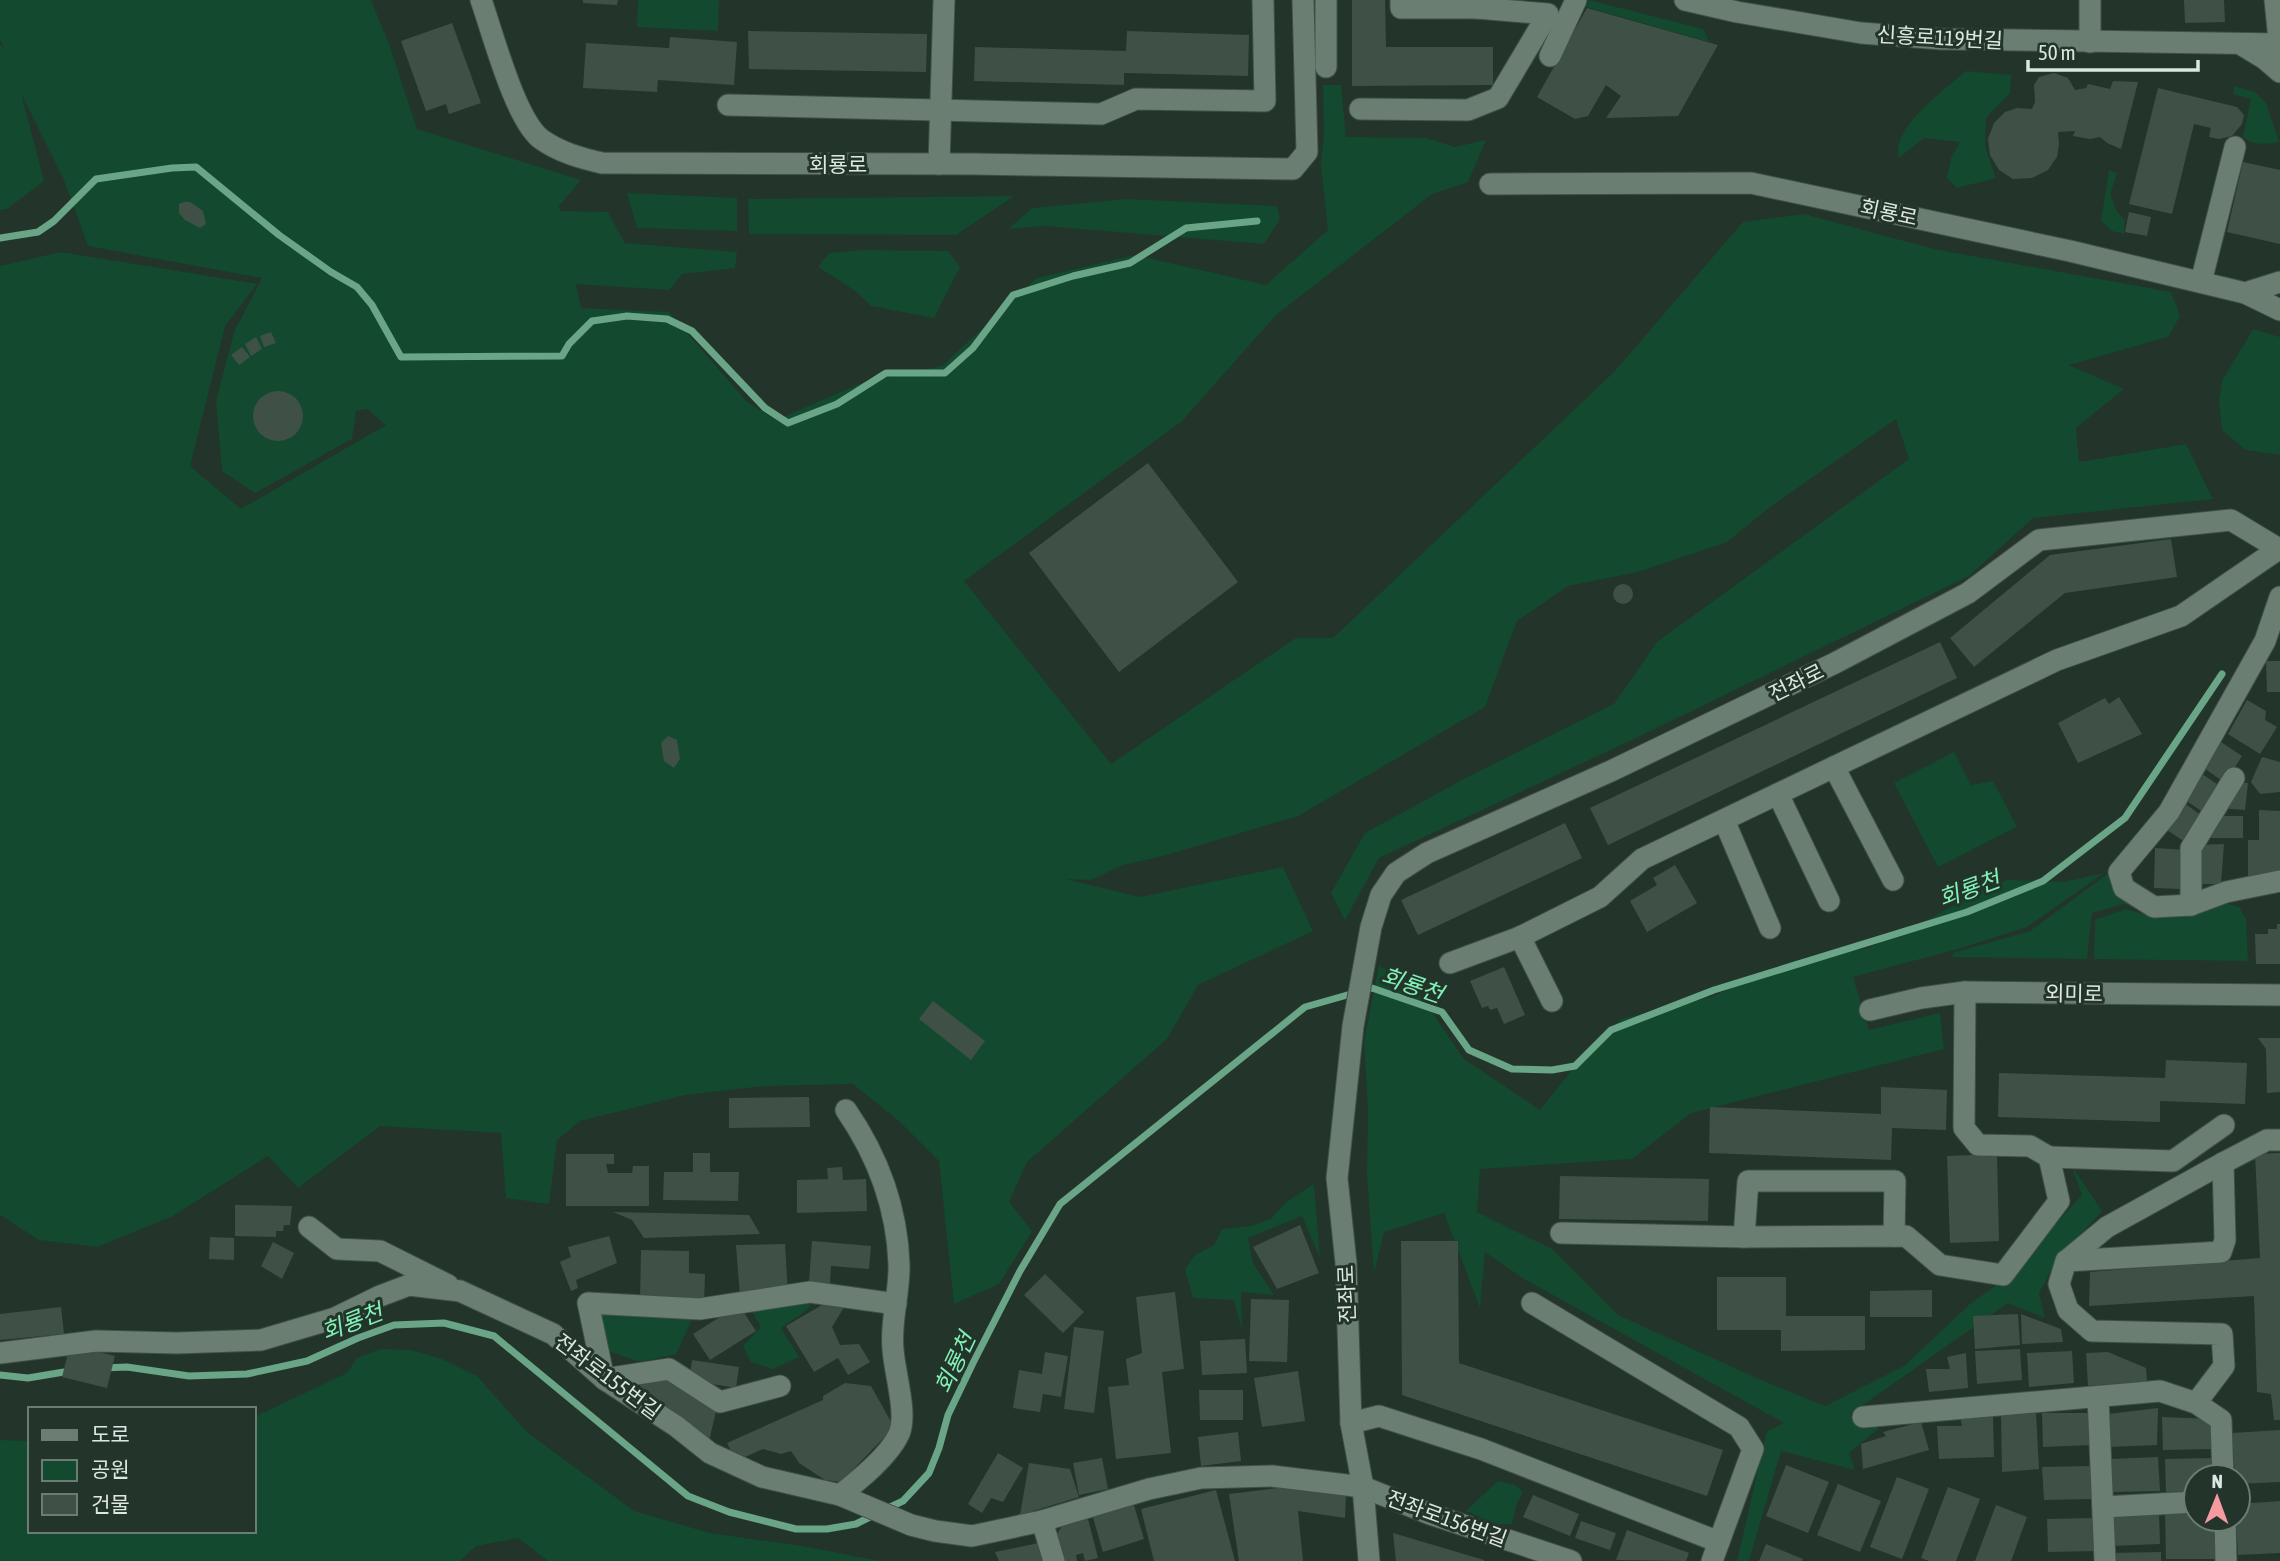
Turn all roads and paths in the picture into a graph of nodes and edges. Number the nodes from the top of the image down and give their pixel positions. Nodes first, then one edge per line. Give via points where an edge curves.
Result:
1 (481, 0) edge
2 (944, 0) edge
3 (1263, 0) edge
4 (1303, 0) edge
5 (1326, 0) edge
6 (1401, 0) edge
7 (1576, 0) edge
8 (1685, 0) edge
9 (2090, 0) edge
10 (2275, 0) edge
11 (1479, 4) edge
12 (2280, 4) edge
13 (1737, 6) edge
14 (2090, 42) junction
15 (2240, 44) junction
16 (2280, 46) edge
17 (1549, 56) dead end
18 (1326, 67) dead end
19 (2280, 72) edge
20 (728, 105) dead end
21 (1360, 109) dead end
22 (942, 110) junction
23 (2235, 147) dead end
24 (939, 164) junction
25 (1490, 184) dead end
26 (2201, 282) junction
27 (2280, 282) edge
28 (2245, 293) junction
29 (2280, 310) edge
30 (2279, 548) edge
31 (2280, 597) edge
32 (1834, 767) junction
33 (2234, 778) dead end
34 (1779, 793) junction
35 (1724, 820) junction
36 (1893, 880) dead end
37 (2280, 881) edge
38 (1829, 901) dead end
39 (2191, 905) junction
40 (1770, 928) dead end
41 (1520, 936) junction
42 (1450, 962) dead end
43 (1965, 992) junction
44 (2280, 995) edge
45 (1552, 1001) dead end
46 (1871, 1010) dead end
47 (846, 1110) dead end
48 (2224, 1125) dead end
49 (2280, 1139) edge
50 (2049, 1157) junction
51 (2224, 1163) junction
52 (309, 1227) dead end
53 (1561, 1233) dead end
54 (1895, 1236) junction
55 (1744, 1237) junction
56 (2066, 1261) junction
57 (460, 1291) junction
58 (1532, 1303) dead end
59 (896, 1304) junction
60 (0, 1353) edge
61 (604, 1378) junction
62 (779, 1387) dead end
63 (2098, 1397) junction
64 (2196, 1403) junction
65 (1863, 1418) dead end
66 (1350, 1423) junction
67 (2223, 1463) edge
68 (1363, 1487) junction
69 (840, 1495) junction
70 (2182, 1503) edge
71 (2103, 1507) junction
72 (1042, 1521) junction
73 (2225, 1533) edge
74 (1716, 1552) edge
75 (1365, 1560) edge
76 (1054, 1561) edge
77 (1571, 1561) edge
78 (2105, 1561) edge
79 (2226, 1561) edge

1 - 24 street, 회룡로 via 521,114 540,138 574,157 602,163
2 - 22 street
3 - 22 street via 1265,101 1136,99 1101,114
4 - 24 street, 회룡로 via 1307,152 1293,169
5 - 18 street
6 - 11 street via 1401,8
7 - 17 street
8 - 13 street, 신흥로119번길
9 - 14 street
10 - 12 street
10 - 16 street
11 - 21 street via 1548,14 1498,98 1468,110
13 - 14 street, 신흥로119번길 via 1861,33
14 - 15 street, 신흥로119번길
15 - 16 street, 신흥로119번길
15 - 19 street
20 - 22 street
22 - 24 street
23 - 26 street
25 - 26 street, 회룡로 via 1751,183
26 - 28 street, 회룡로
27 - 28 street
28 - 29 street, 회룡로
30 - 32 street via 2181,616 2057,660
30 - 66 street, 전좌로 via 2231,520 2039,540 1969,593 1835,663 1427,853 1396,873 1381,895 1366,954 1353,1026 1337,1178 1346,1263
31 - 39 street via 2265,641 2169,813 2119,872 2124,888 2154,908
32 - 34 street
32 - 36 street
33 - 39 street via 2191,848
34 - 35 street
34 - 38 street
35 - 40 street
35 - 41 street via 1642,859 1600,897
37 - 39 street via 2225,892
41 - 42 street
41 - 45 street
43 - 44 street, 외미로
43 - 46 street, 외미로
43 - 50 street via 1964,1128 1978,1145 2030,1146
47 - 59 street via 883,1175 899,1264
48 - 50 street via 2173,1161
49 - 51 street via 2267,1140
50 - 54 street via 2059,1201 2003,1275 1940,1265 1906,1236
51 - 56 street via 2107,1227
51 - 56 street via 2225,1240 2221,1252
52 - 57 street via 337,1249 380,1251
53 - 55 street
54 - 55 street
54 - 55 street via 1895,1181 1748,1181
56 - 64 street via 2059,1284 2068,1310 2092,1331 2222,1334 2224,1366
57 - 60 street, 전좌로155번길 via 409,1285 335,1318 261,1340 96,1341
57 - 61 street, 전좌로155번길 via 553,1334
58 - 74 street via 1739,1427 1753,1449
59 - 61 street via 810,1292 700,1310 588,1303
59 - 69 street via 892,1347 901,1404 900,1433 872,1470
61 - 62 street via 669,1369 720,1402
61 - 69 street, 전좌로155번길 via 710,1453 762,1477
63 - 64 street via 2160,1391
63 - 65 street
63 - 71 street
64 - 67 street via 2221,1420
66 - 68 street, 전좌로
66 - 74 street via 1380,1416 1481,1449
68 - 72 street, 전좌로155번길 via 1272,1476 1200,1478
68 - 75 street, 전좌로
68 - 77 street, 전좌로156번길
69 - 72 street, 전좌로155번길 via 911,1525 972,1536
70 - 71 street
71 - 78 street
72 - 76 street
73 - 79 street

